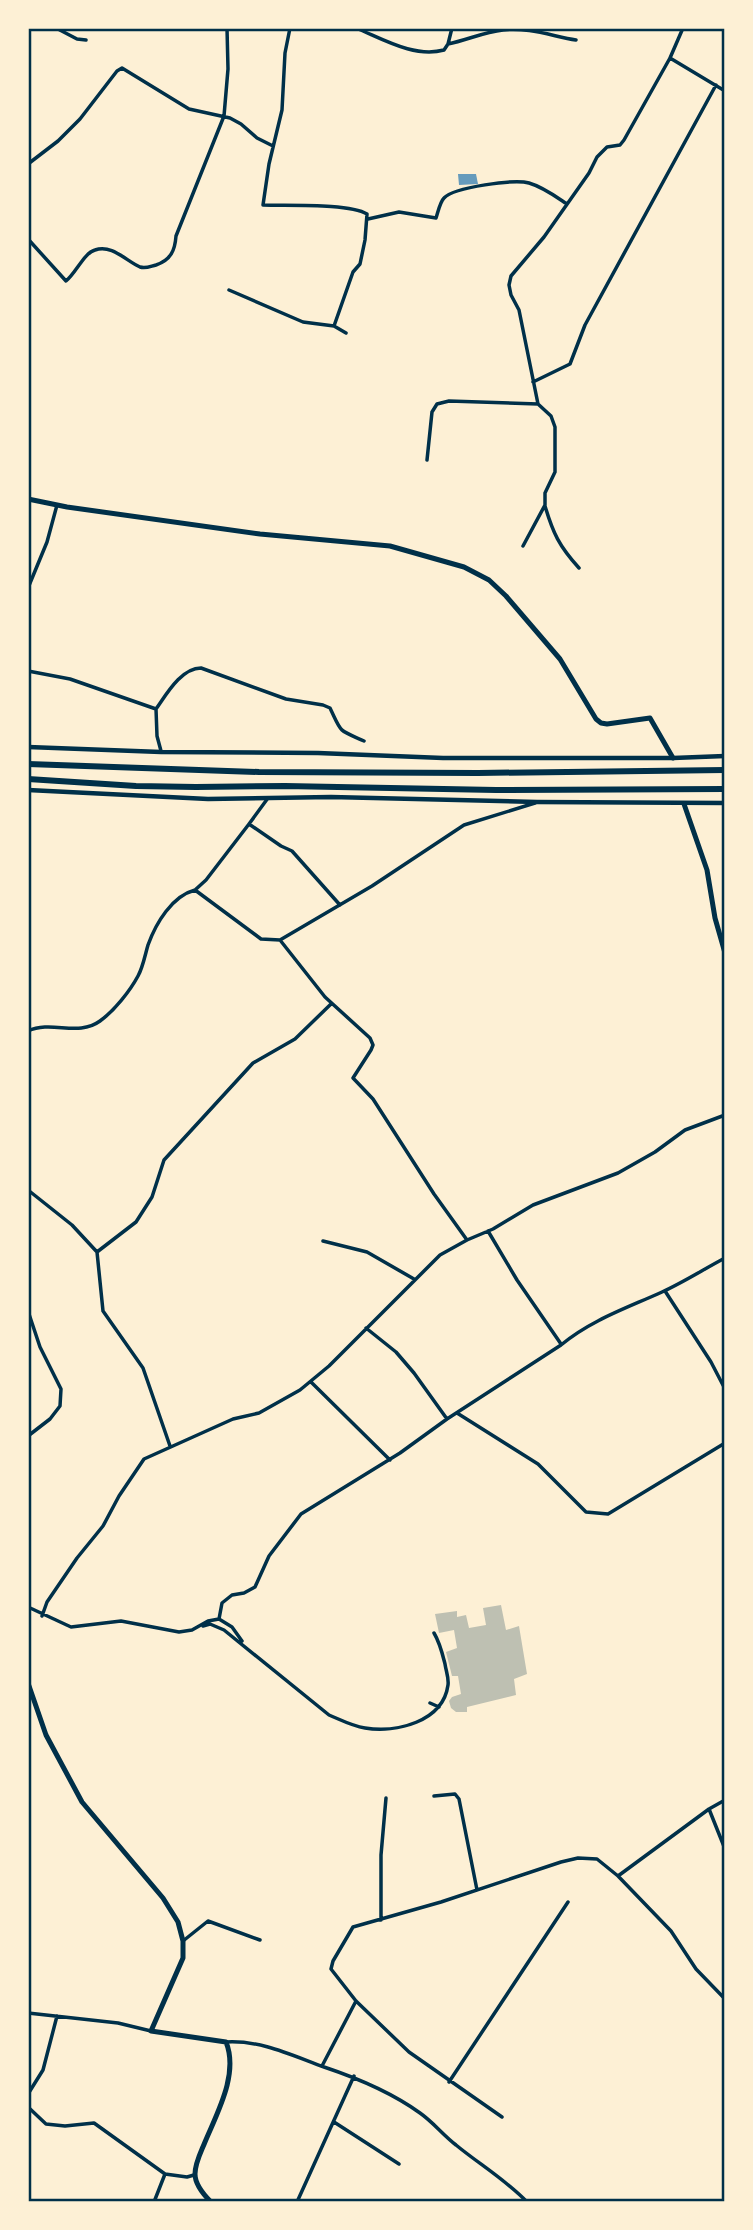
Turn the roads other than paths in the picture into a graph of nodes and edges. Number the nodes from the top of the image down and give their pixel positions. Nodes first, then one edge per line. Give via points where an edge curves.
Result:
1 (57, 28) edge
2 (227, 28) edge
3 (290, 28) edge
4 (356, 28) edge
5 (452, 28) edge
6 (684, 28) edge
7 (86, 40) dead end
8 (576, 40) dead end
9 (448, 44) junction
10 (444, 50) junction
11 (447, 58) dead end
12 (670, 58) junction
13 (716, 85) junction
14 (725, 91) edge
15 (224, 116) junction
16 (273, 146) junction
17 (28, 164) edge
18 (567, 204) junction
19 (367, 219) junction
20 (28, 239) edge
21 (229, 290) dead end
22 (334, 326) junction
23 (346, 333) dead end
24 (533, 382) junction
25 (538, 404) junction
26 (428, 460) dead end
27 (28, 499) edge
28 (57, 505) junction
29 (545, 505) junction
30 (523, 546) dead end
31 (579, 568) dead end
32 (28, 588) edge
33 (28, 671) edge
34 (156, 709) junction
35 (364, 741) dead end
36 (28, 747) edge
37 (161, 752) junction
38 (725, 756) edge
39 (673, 758) junction
40 (28, 764) edge
41 (725, 770) edge
42 (28, 779) edge
43 (725, 789) edge
44 (28, 790) edge
45 (268, 798) junction
46 (537, 803) junction
47 (725, 803) edge
48 (684, 804) junction
49 (249, 824) junction
50 (195, 890) junction
51 (340, 905) junction
52 (280, 940) junction
53 (725, 953) edge
54 (331, 1004) junction
55 (28, 1031) edge
56 (725, 1115) edge
57 (28, 1190) edge
58 (488, 1231) junction
59 (467, 1240) junction
60 (323, 1241) dead end
61 (97, 1252) junction
62 (725, 1258) edge
63 (414, 1280) junction
64 (665, 1291) junction
65 (28, 1311) edge
66 (366, 1328) junction
67 (561, 1345) junction
68 (310, 1381) junction
69 (725, 1389) edge
70 (457, 1413) junction
71 (447, 1419) junction
72 (28, 1436) edge
73 (725, 1443) edge
74 (170, 1446) junction
75 (390, 1460) junction
76 (28, 1607) edge
77 (42, 1616) junction
78 (219, 1619) junction
79 (203, 1626) junction
80 (434, 1633) dead end
81 (245, 1645) junction
82 (28, 1683) edge
83 (430, 1703) dead end
84 (439, 1707) junction
85 (434, 1796) dead end
86 (386, 1798) dead end
87 (725, 1800) edge
88 (709, 1809) junction
89 (725, 1849) edge
90 (618, 1876) junction
91 (477, 1890) junction
92 (568, 1902) dead end
93 (381, 1920) junction
94 (260, 1940) dead end
95 (183, 1941) junction
96 (725, 1999) edge
97 (356, 2001) junction
98 (28, 2013) edge
99 (57, 2016) junction
100 (151, 2031) junction
101 (226, 2042) junction
102 (322, 2066) junction
103 (354, 2076) junction
104 (449, 2082) junction
105 (28, 2094) edge
106 (28, 2107) edge
107 (502, 2117) dead end
108 (334, 2122) junction
109 (399, 2164) dead end
110 (165, 2174) junction
111 (194, 2175) junction
112 (155, 2202) edge
113 (211, 2202) edge
114 (297, 2202) edge
115 (527, 2202) edge

1 - 7 street
2 - 15 street
3 - 16 street via 282,110
4 - 10 street via 415,51
5 - 9 street
6 - 12 street
8 - 9 street via 505,30
9 - 10 street
10 - 11 street
12 - 13 street
12 - 18 street via 620,145 607,147 597,157
13 - 14 street
13 - 24 street via 585,325 570,363
15 - 16 street
15 - 17 street via 189,109 122,68 80,119
15 - 20 street via 169,258 146,268 98,248 66,281
16 - 19 street via 263,205 362,211
18 - 19 street via 530,183 516,181 453,193 444,198 436,218 399,212
18 - 24 street via 511,276 509,285 519,310
19 - 22 street via 360,264
21 - 22 street via 303,322
22 - 23 street
24 - 25 street
25 - 26 street via 437,404 432,412
25 - 29 street via 555,427 555,472
27 - 28 main road
28 - 32 street
28 - 39 main road via 260,534 390,546 464,567 489,580 506,596 560,659 596,719 607,724 650,718
29 - 30 street
29 - 31 street via 553,533
33 - 34 street via 70,679
34 - 35 street via 181,677 201,668 286,699 330,708 340,730
34 - 37 street
36 - 37 street
37 - 39 street
38 - 39 street
40 - 41 highway via 259,772
42 - 43 highway via 196,787
44 - 45 street
45 - 46 street
45 - 49 street
46 - 48 street
46 - 51 street via 464,825
47 - 48 street
48 - 53 main road via 707,870
49 - 50 street
49 - 51 street via 292,851
50 - 52 street via 261,939
50 - 55 street via 169,907 138,976 100,1021 88,1027 42,1026
51 - 52 street
52 - 54 street
54 - 59 street via 373,1045 353,1078 373,1099
54 - 61 street via 295,1039 253,1063 164,1160 152,1197 136,1222
56 - 58 street via 685,1130 618,1173 533,1205
57 - 61 street
58 - 59 street
58 - 67 street
59 - 63 street via 440,1255
60 - 63 street via 367,1252
61 - 74 street via 103,1311 143,1368
62 - 64 street
63 - 66 street
64 - 67 street via 597,1320
64 - 69 street
65 - 72 street via 61,1389 60,1406
66 - 68 street
66 - 71 street via 396,1352
67 - 70 street
68 - 74 street via 259,1413
68 - 75 street
70 - 71 street
70 - 73 street via 538,1464 586,1512 608,1514
71 - 75 street
74 - 77 street via 144,1459
75 - 78 street via 301,1514 269,1556 255,1587 222,1603
76 - 77 street
77 - 79 street via 71,1628 121,1621 179,1632
78 - 79 street
78 - 81 street via 232,1627
79 - 81 street via 219,1627
80 - 84 street via 449,1683
81 - 84 street via 329,1715 346,1723 366,1728 407,1727
82 - 95 main road via 46,1735 82,1802 163,1898
83 - 84 street
85 - 91 street via 455,1794 459,1800
86 - 93 street
87 - 88 street
88 - 89 street
88 - 90 street
90 - 91 street via 597,1859 578,1858
90 - 96 street via 671,1931 696,1969
91 - 93 street
92 - 104 street
93 - 97 street via 353,1927 332,1961 331,1969
94 - 95 street via 208,1921
95 - 100 main road via 183,1958
97 - 102 street
97 - 104 street via 409,2052
98 - 99 street
99 - 100 street
99 - 105 street via 49,2054
100 - 101 main road
101 - 102 street via 264,2045
101 - 111 main road via 229,2081
102 - 103 street
103 - 108 street
103 - 115 street via 421,2113
104 - 107 street
106 - 110 street via 46,2124 94,2123
108 - 109 street
108 - 114 street
110 - 111 street
110 - 112 street
111 - 113 main road

